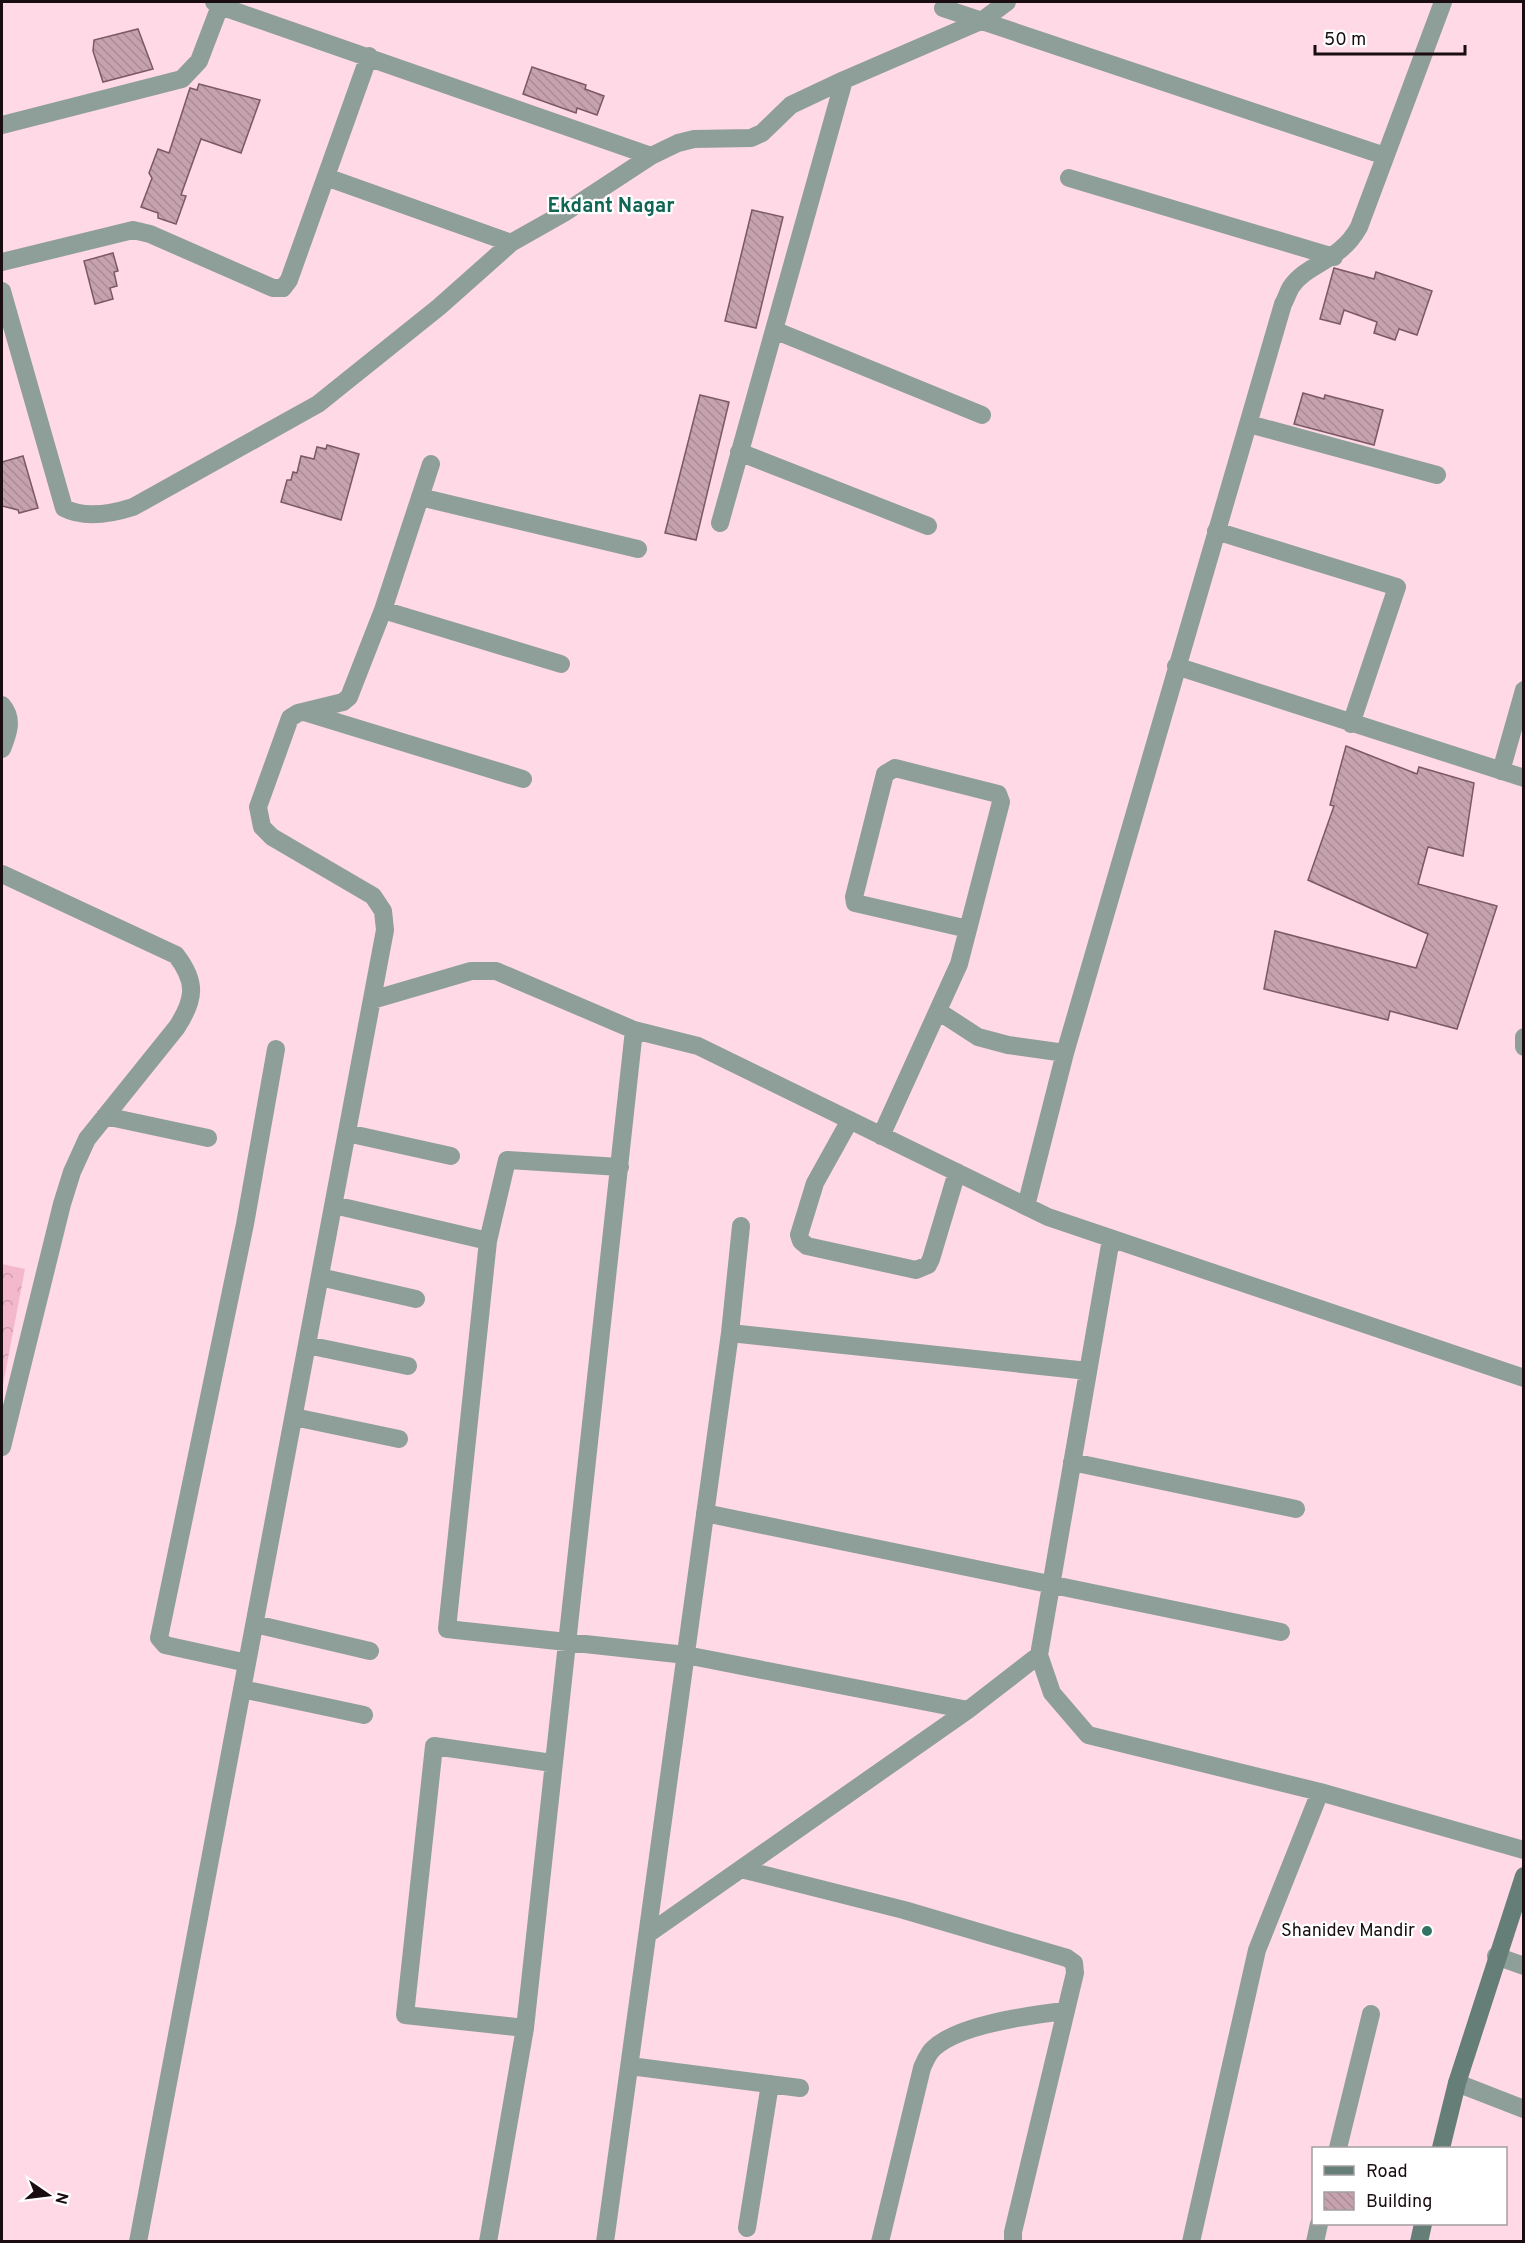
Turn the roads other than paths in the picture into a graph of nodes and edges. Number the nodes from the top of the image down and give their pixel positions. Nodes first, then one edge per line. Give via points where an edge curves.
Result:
1 (1007, 2) edge
2 (1443, 2) edge
3 (217, 4) edge
4 (943, 8) dead end
5 (983, 20) junction
6 (369, 56) junction
7 (844, 80) junction
8 (2, 125) edge
9 (651, 156) junction
10 (1385, 156) junction
11 (326, 177) junction
12 (1069, 178) dead end
13 (511, 243) junction
14 (1334, 257) junction
15 (2, 262) edge
16 (2, 291) edge
17 (774, 330) junction
18 (982, 415) dead end
19 (1249, 424) junction
20 (740, 452) junction
21 (431, 464) dead end
22 (1437, 475) dead end
23 (420, 497) junction
24 (720, 523) dead end
25 (928, 526) dead end
26 (1216, 531) junction
27 (638, 549) dead end
28 (383, 610) junction
29 (561, 663) dead end
30 (1176, 666) junction
31 (1524, 690) edge
32 (2, 705) edge
33 (302, 711) junction
34 (1351, 724) junction
35 (2, 749) edge
36 (1500, 771) junction
37 (1524, 778) edge
38 (523, 779) dead end
39 (2, 874) edge
40 (968, 929) junction
41 (372, 1000) junction
42 (938, 1011) junction
43 (634, 1030) junction
44 (1524, 1036) edge
45 (1524, 1047) edge
46 (276, 1049) dead end
47 (1065, 1053) junction
48 (105, 1116) junction
49 (850, 1120) junction
50 (347, 1133) junction
51 (881, 1136) junction
52 (208, 1138) dead end
53 (451, 1156) dead end
54 (620, 1167) junction
55 (957, 1172) junction
56 (334, 1205) junction
57 (1026, 1206) junction
58 (741, 1226) dead end
59 (1111, 1239) junction
60 (488, 1241) junction
61 (320, 1277) junction
62 (416, 1299) dead end
63 (730, 1333) junction
64 (307, 1345) junction
65 (408, 1365) dead end
66 (1088, 1371) junction
67 (1524, 1378) edge
68 (294, 1417) junction
69 (399, 1439) dead end
70 (2, 1447) edge
71 (1072, 1462) junction
72 (1296, 1509) dead end
73 (705, 1513) junction
74 (1051, 1585) junction
75 (255, 1624) junction
76 (1281, 1632) dead end
77 (565, 1640) junction
78 (370, 1651) dead end
79 (686, 1655) junction
80 (1039, 1655) junction
81 (247, 1663) junction
82 (242, 1689) junction
83 (968, 1710) junction
84 (364, 1715) dead end
85 (552, 1763) junction
86 (1320, 1792) junction
87 (1524, 1850) edge
88 (741, 1869) junction
89 (1524, 1876) edge
90 (648, 1934) junction
91 (1496, 1956) junction
92 (1524, 1966) edge
93 (1065, 2011) junction
94 (1371, 2014) dead end
95 (525, 2028) junction
96 (630, 2066) junction
97 (1456, 2083) junction
98 (770, 2084) junction
99 (800, 2088) dead end
100 (1524, 2109) edge
101 (1338, 2147) edge
102 (1441, 2147) edge
103 (1319, 2225) edge
104 (1423, 2225) edge
105 (747, 2228) dead end
106 (138, 2241) edge
107 (488, 2241) edge
108 (605, 2241) edge
109 (880, 2241) edge
110 (1013, 2241) edge
111 (1191, 2241) edge
112 (1315, 2241) edge
113 (1419, 2241) edge

1 - 5 street
2 - 10 street
3 - 6 street
3 - 8 street via 199,61 182,79
4 - 5 street
5 - 7 street
5 - 10 street
6 - 9 street
6 - 11 street
7 - 9 street via 791,105 762,133 751,138 694,139
7 - 17 street
9 - 13 street
10 - 14 street via 1359,227
11 - 13 street
11 - 15 street via 290,280 283,288 273,288 133,230
12 - 14 street
13 - 16 street via 440,307 318,404 133,507 100,515 72,512 64,507 59,496
14 - 19 street via 1291,286
17 - 18 street
17 - 20 street
19 - 22 street
19 - 26 street
20 - 24 street
20 - 25 street
21 - 23 street
23 - 27 street
23 - 28 street
26 - 30 street
26 - 34 street via 1397,587
28 - 29 street
28 - 33 street via 349,697 343,702
30 - 34 street
30 - 47 street
31 - 36 street
32 - 35 street via 10,724
33 - 38 street
33 - 41 street via 286,724 259,800 259,820 272,837 366,890 378,903 385,930
34 - 36 street
36 - 37 street
39 - 48 street via 176,955 186,968 192,993 189,1008
40 - 40 street via 1000,797 890,769 885,774 855,903
40 - 42 street via 959,964
41 - 43 street via 483,969 507,975
41 - 50 street
42 - 47 street via 978,1037
42 - 51 street
43 - 49 street via 698,1046
43 - 54 street
44 - 45 street
46 - 81 street via 159,1638 165,1645
47 - 57 street
48 - 52 street
48 - 70 street via 87,1139 72,1172
49 - 51 street
49 - 55 street via 810,1194 799,1235 807,1246 922,1269 931,1259
50 - 53 street
50 - 56 street
51 - 55 street
54 - 60 street via 507,1160
54 - 77 street
55 - 57 street
56 - 60 street
56 - 61 street
57 - 59 street
58 - 63 street
59 - 66 street
59 - 67 street
60 - 77 street via 447,1629
61 - 62 street
61 - 64 street
63 - 66 street
63 - 73 street
64 - 65 street
64 - 68 street
66 - 71 street
68 - 69 street
68 - 75 street
71 - 72 street
71 - 74 street
73 - 74 street
73 - 79 street
74 - 76 street
74 - 80 street
75 - 78 street
75 - 81 street
77 - 79 street
77 - 85 street
79 - 83 street
79 - 90 street
80 - 83 street
80 - 86 street via 1052,1693 1088,1735
81 - 82 street
82 - 84 street
82 - 106 street
83 - 88 street
85 - 95 street
85 - 95 street via 434,1746 406,2003 405,2015
86 - 87 street
86 - 111 street via 1257,1950
88 - 90 street
88 - 93 street via 904,1910 1067,1958 1074,1963 1075,1973
89 - 91 street
90 - 96 street
91 - 92 street
91 - 97 street
93 - 109 street via 994,2023 935,2046 922,2068
93 - 110 street
94 - 101 street
95 - 107 street
96 - 98 street
96 - 108 street
97 - 100 street
97 - 102 street
98 - 99 street
98 - 105 street
103 - 112 street
104 - 113 street

